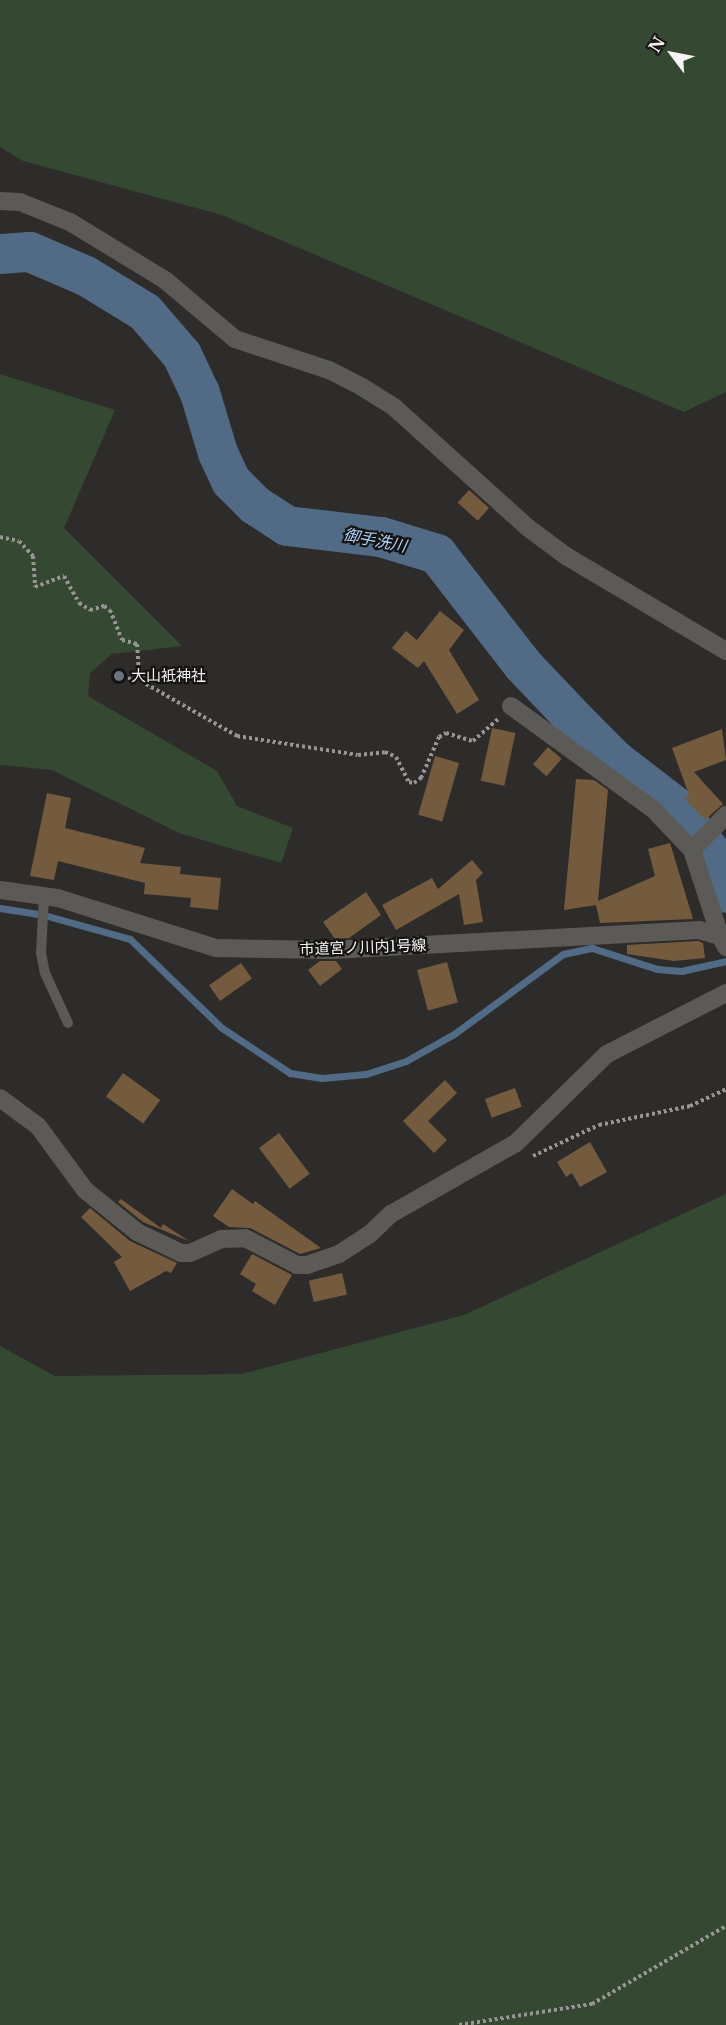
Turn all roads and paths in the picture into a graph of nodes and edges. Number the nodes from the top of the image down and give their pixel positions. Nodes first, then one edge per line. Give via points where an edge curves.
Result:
1 (0, 201) edge
2 (0, 537) edge
3 (726, 651) edge
4 (142, 676) junction
5 (128, 679) dead end
6 (510, 706) joint
7 (726, 814) edge
8 (698, 843) junction
9 (0, 890) edge
10 (44, 900) junction
11 (723, 942) edge
12 (726, 993) edge
13 (68, 1023) dead end
14 (726, 1089) edge
15 (0, 1098) edge
16 (525, 1160) dead end
17 (726, 1926) edge
18 (459, 2025) edge

1 - 3 street via 20,202 70,222 165,280 235,339 329,370 362,387 395,408 527,527 566,556
2 - 4 path via 19,541 33,556 35,587 64,576 79,603 90,610 104,606 110,610 122,640 137,644
4 - 5 path
4 - 6 path via 146,684 237,736 358,755 385,752 396,757 409,782 414,783 421,778 439,737 446,733 473,741
6 - 8 street
7 - 8 street
8 - 11 street
9 - 10 street, 市道宮ノ川内1号線
10 - 11 street, 市道宮ノ川内1号線 via 216,948 332,950 699,930
10 - 13 lane via 41,931 45,974
12 - 15 street via 607,1054 516,1143 391,1214 370,1234 339,1254 307,1265 297,1265 245,1238 221,1239 181,1253 137,1232 85,1190 38,1126
14 - 16 path via 690,1106 599,1125
17 - 18 path via 592,2004

